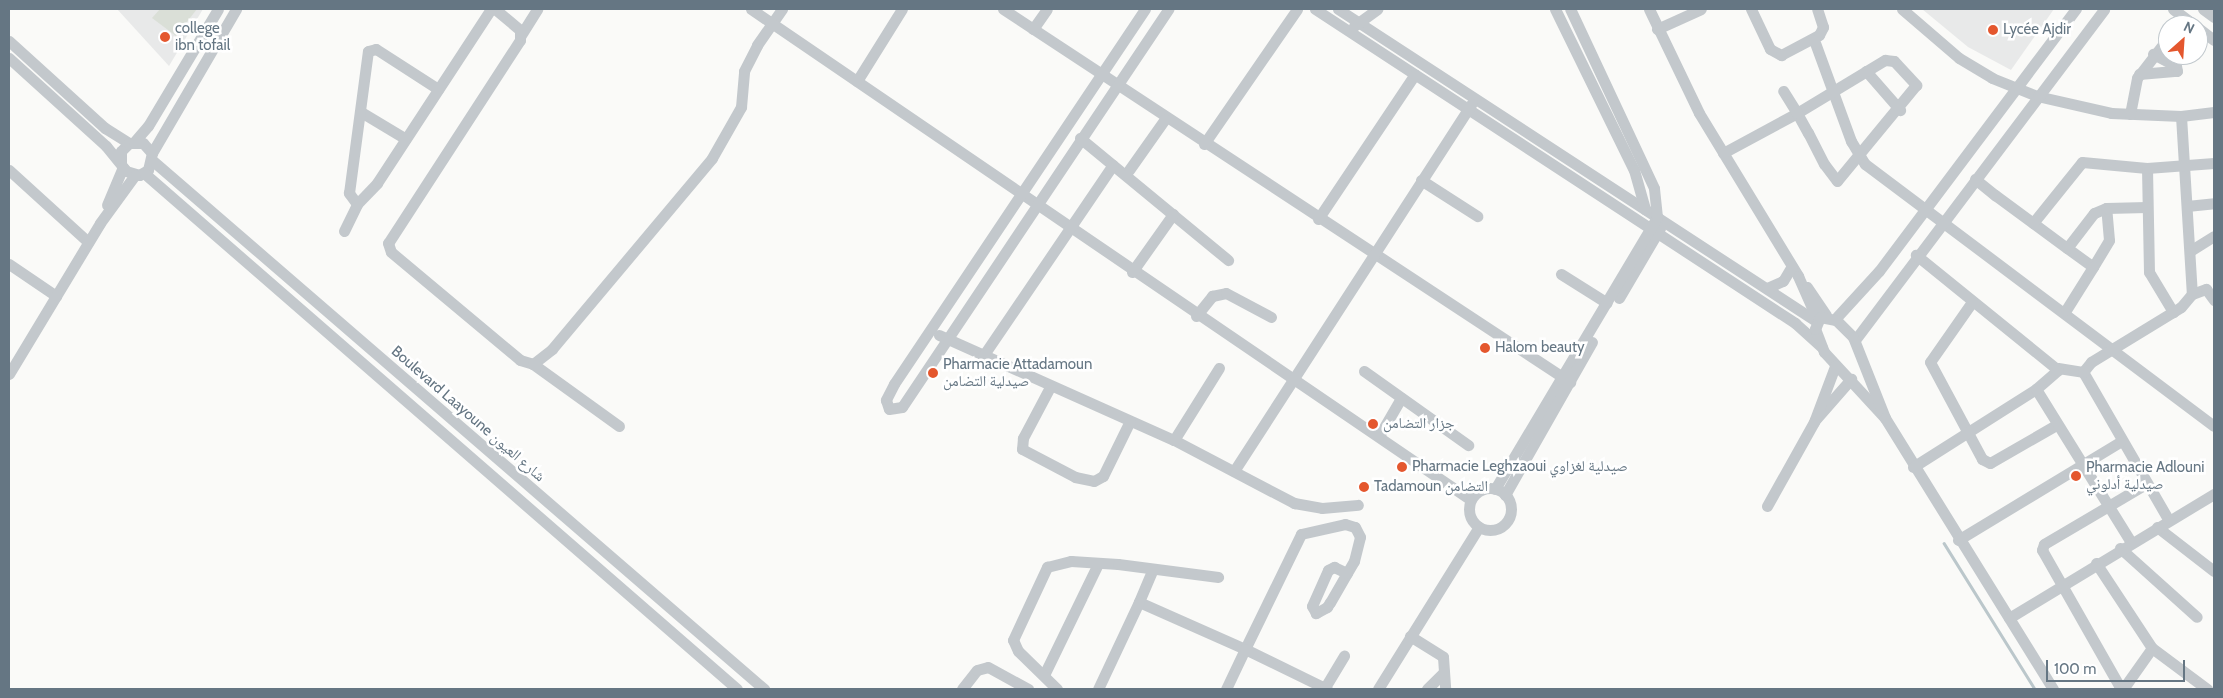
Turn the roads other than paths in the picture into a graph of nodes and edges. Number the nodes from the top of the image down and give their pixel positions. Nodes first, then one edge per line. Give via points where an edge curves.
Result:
1 (218, 9) edge
2 (236, 9) edge
3 (491, 9) edge
4 (495, 9) edge
5 (536, 9) edge
6 (751, 9) edge
7 (782, 9) edge
8 (902, 9) edge
9 (1003, 9) edge
10 (1048, 9) edge
11 (1145, 9) edge
12 (1168, 9) edge
13 (1297, 9) edge
14 (1316, 9) edge
15 (1338, 9) edge
16 (1377, 9) edge
17 (1555, 9) edge
18 (1570, 9) edge
19 (1649, 9) edge
20 (1701, 9) edge
21 (1751, 9) edge
22 (1817, 9) edge
23 (1902, 9) edge
24 (2076, 9) edge
25 (2104, 9) edge
26 (2203, 9) edge
27 (2214, 17) edge
28 (1359, 22) junction
29 (772, 24) junction
30 (1033, 29) junction
31 (1657, 29) junction
32 (1348, 30) junction
33 (521, 35) junction
34 (1814, 40) junction
35 (9, 41) edge
36 (2158, 49) edge
37 (2153, 54) junction
38 (9, 58) edge
39 (1866, 71) junction
40 (1415, 74) junction
41 (2139, 74) junction
42 (1102, 76) junction
43 (857, 80) junction
44 (1114, 85) junction
45 (438, 89) junction
46 (2016, 89) junction
47 (1783, 91) dead end
48 (1834, 91) junction
49 (2037, 96) junction
50 (1475, 98) junction
51 (1468, 109) junction
52 (1900, 110) junction
53 (361, 112) junction
54 (2214, 112) edge
55 (1796, 114) junction
56 (2130, 114) junction
57 (2181, 116) junction
58 (1165, 119) junction
59 (1080, 138) junction
60 (406, 139) junction
61 (132, 142) junction
62 (1204, 144) junction
63 (1723, 153) junction
64 (153, 157) junction
65 (1860, 157) junction
66 (2214, 163) edge
67 (122, 165) junction
68 (1113, 165) junction
69 (2184, 165) junction
70 (2147, 168) junction
71 (9, 170) edge
72 (1129, 170) dead end
73 (139, 174) junction
74 (1975, 179) junction
75 (1421, 180) junction
76 (1021, 196) junction
77 (2214, 203) edge
78 (357, 204) junction
79 (1035, 205) junction
80 (2187, 206) junction
81 (2147, 207) junction
82 (2106, 208) junction
83 (1645, 209) junction
84 (1926, 209) junction
85 (1173, 214) junction
86 (1477, 216) dead end
87 (1318, 219) junction
88 (1660, 220) junction
89 (1946, 220) junction
90 (2033, 222) junction
91 (100, 223) junction
92 (1070, 230) junction
93 (344, 231) dead end
94 (1653, 231) junction
95 (2214, 236) edge
96 (88, 242) junction
97 (990, 244) junction
98 (2067, 248) junction
99 (2190, 251) junction
100 (1002, 253) junction
101 (1373, 254) junction
102 (1916, 255) junction
103 (1228, 260) dead end
104 (9, 264) edge
105 (2093, 267) junction
106 (1795, 271) junction
107 (1132, 272) junction
108 (1561, 274) dead end
109 (2210, 287) edge
110 (1767, 288) junction
111 (2192, 294) junction
112 (56, 296) junction
113 (2214, 300) edge
114 (1972, 302) junction
115 (1607, 303) junction
116 (2066, 310) junction
117 (2173, 312) junction
118 (1196, 316) junction
119 (1271, 317) dead end
120 (1824, 319) junction
121 (931, 330) junction
122 (945, 338) junction
123 (1855, 340) junction
124 (1822, 347) junction
125 (2115, 349) junction
126 (984, 356) junction
127 (533, 364) junction
128 (1835, 366) junction
129 (1219, 368) dead end
130 (2058, 368) junction
131 (1364, 371) dead end
132 (1865, 371) junction
133 (2082, 372) junction
134 (9, 374) edge
135 (1292, 378) junction
136 (1566, 380) junction
137 (1852, 380) junction
138 (1050, 387) junction
139 (2036, 389) junction
140 (1401, 398) junction
141 (1886, 418) junction
142 (1130, 421) junction
143 (1814, 422) junction
144 (2056, 425) junction
145 (619, 426) dead end
146 (2214, 426) edge
147 (1966, 433) junction
148 (1379, 436) junction
149 (1174, 440) junction
150 (2120, 442) junction
151 (1468, 445) dead end
152 (2080, 465) junction
153 (1913, 467) junction
154 (1234, 471) junction
155 (2146, 484) junction
156 (1500, 492) junction
157 (2214, 494) edge
158 (1471, 500) junction
159 (1358, 505) dead end
160 (1767, 506) dead end
161 (2108, 506) junction
162 (2168, 519) junction
163 (1479, 527) junction
164 (2157, 527) junction
165 (1958, 540) junction
166 (2130, 542) junction
167 (2120, 548) junction
168 (2096, 563) junction
169 (1098, 564) junction
170 (1152, 571) junction
171 (2214, 571) edge
172 (1347, 573) dead end
173 (1218, 577) dead end
174 (2061, 586) junction
175 (1139, 602) junction
176 (2197, 617) dead end
177 (2010, 618) junction
178 (1410, 636) junction
179 (2152, 648) junction
180 (1245, 649) junction
181 (1344, 656) dead end
182 (1444, 672) junction
183 (1044, 675) junction
184 (2126, 688) edge
185 (737, 689) edge
186 (764, 689) edge
187 (962, 689) edge
188 (1028, 689) edge
189 (1057, 689) edge
190 (1098, 689) edge
191 (1226, 689) edge
192 (1325, 689) edge
193 (1378, 689) edge
194 (1427, 689) edge
195 (1445, 689) edge
196 (2052, 689) edge
197 (2207, 689) edge

1 - 61 street via 148,126
2 - 64 street
3 - 45 street
4 - 33 street
5 - 33 street
6 - 29 street
7 - 29 street
8 - 43 street
9 - 30 street
10 - 30 street
11 - 42 street
12 - 44 street
13 - 62 street
14 - 32 street
15 - 28 street
16 - 28 street
17 - 83 street via 1634,170
18 - 88 street via 1654,188
19 - 31 street
20 - 31 street
21 - 34 street via 1774,52 1781,54
22 - 34 street via 1823,27
23 - 46 street via 1959,58
24 - 46 street
25 - 49 street
26 - 27 street
28 - 32 street
28 - 50 street
29 - 43 street
29 - 127 street via 744,71 741,107 712,158 552,349
30 - 42 street
31 - 63 street
32 - 40 street
33 - 127 street via 388,243 391,252 497,341
34 - 48 street
35 - 61 street via 105,128
36 - 37 street
37 - 41 street
37 - 41 street via 2176,66 2177,71
38 - 67 street
39 - 48 street
39 - 52 street
39 - 52 street via 1890,59 1913,79 1916,88
40 - 51 street
40 - 87 street
41 - 56 street
42 - 44 street
42 - 76 street
43 - 76 street via 934,130
44 - 58 street
44 - 59 street
45 - 53 street via 371,48
45 - 60 street
46 - 49 street
46 - 84 street
47 - 55 street
48 - 55 street
48 - 65 street
49 - 56 street via 2090,110
49 - 74 street
50 - 51 street
50 - 83 street
51 - 75 street
51 - 94 street
52 - 65 street
53 - 60 street
53 - 78 street via 349,193
54 - 57 street
55 - 63 street
55 - 65 street via 1835,180 1844,177
56 - 57 street
57 - 69 street
58 - 62 street
58 - 72 street
59 - 68 street
59 - 79 street
60 - 78 street
61 - 64 street via 147,145
61 - 67 street via 121,151
62 - 87 street
63 - 106 street
64 - 73 street
64 - 186 street, Boulevard Laayoune شارع العيون
65 - 84 street via 1886,182
66 - 69 street
67 - 73 street
67 - 91 street
68 - 85 street
68 - 92 street
69 - 70 street
69 - 80 street
70 - 81 street
70 - 90 street via 2082,162
71 - 96 street
73 - 91 street
73 - 185 street, Boulevard Laayoune شارع العيون
74 - 89 street
74 - 90 street
75 - 86 street
75 - 101 street
76 - 79 street
76 - 97 street
77 - 80 street
78 - 93 street
79 - 92 street
79 - 100 street
80 - 99 street
81 - 82 street
81 - 117 street via 2149,272
82 - 98 street via 2094,214
82 - 105 street via 2109,240
83 - 88 street
84 - 89 street
84 - 120 street via 1863,291
85 - 103 street
85 - 107 street
87 - 101 street
88 - 94 street
88 - 110 street
89 - 102 street
89 - 116 street
90 - 98 street
91 - 96 street
92 - 107 street
92 - 126 street
94 - 115 street
94 - 124 street via 1795,323
94 - 136 street
95 - 99 street
96 - 112 street
97 - 100 street
97 - 121 street
98 - 105 street
99 - 111 street
100 - 122 street
101 - 135 street
101 - 136 street
102 - 114 street
102 - 123 street
104 - 112 street
105 - 116 street
106 - 110 street
106 - 120 street
107 - 118 street
108 - 115 street
109 - 111 street
109 - 113 street
110 - 120 street
111 - 117 street
112 - 134 street
114 - 130 street
114 - 147 street via 1930,362
115 - 136 street
116 - 125 street
117 - 125 street
118 - 119 street via 1212,296 1226,293
118 - 135 street
120 - 123 street
120 - 124 street
121 - 122 street
121 - 122 street via 889,392 886,404 893,411 902,407
122 - 126 street
123 - 132 street
124 - 128 street
125 - 133 street via 2091,362
125 - 146 street
126 - 138 street
127 - 145 street
128 - 137 street
128 - 143 street
129 - 149 street
130 - 133 street
130 - 139 street
131 - 140 street
132 - 137 street
132 - 141 street
133 - 150 street
135 - 148 street
135 - 154 street
136 - 156 street
137 - 141 street
137 - 143 street
138 - 142 street
138 - 142 street via 1023,438 1022,449 1075,477 1094,482 1103,476
139 - 144 street
139 - 147 street
140 - 148 street
140 - 151 street
141 - 153 street
142 - 149 street
143 - 160 street
144 - 147 street via 1987,464
144 - 152 street
147 - 153 street
148 - 158 street
149 - 154 street
150 - 152 street
150 - 155 street
152 - 161 street
152 - 165 street
153 - 165 street
154 - 159 street via 1294,503 1322,508
155 - 161 street
155 - 162 street
156 - 158 street via 1480,491
156 - 163 street via 1512,510 1504,526 1496,530
157 - 162 street
158 - 163 street via 1470,517
161 - 166 street
161 - 174 street via 2042,546
162 - 164 street
163 - 178 street
164 - 166 street
164 - 171 street
165 - 177 street
166 - 167 street
167 - 168 street
167 - 176 street
168 - 174 street
168 - 179 street
169 - 170 street
169 - 183 street
169 - 183 street via 1053,563 1037,585 1014,640 1018,651
170 - 173 street
170 - 175 street
172 - 180 street via 1361,544 1355,527 1336,525 1301,534
174 - 177 street
174 - 184 street
175 - 180 street
175 - 190 street
177 - 196 street
178 - 182 street via 1443,657
178 - 193 street
179 - 184 street
179 - 197 street
180 - 191 street
180 - 192 street
181 - 192 street
182 - 194 street
182 - 195 street
183 - 189 street
187 - 188 street via 977,670 988,667

